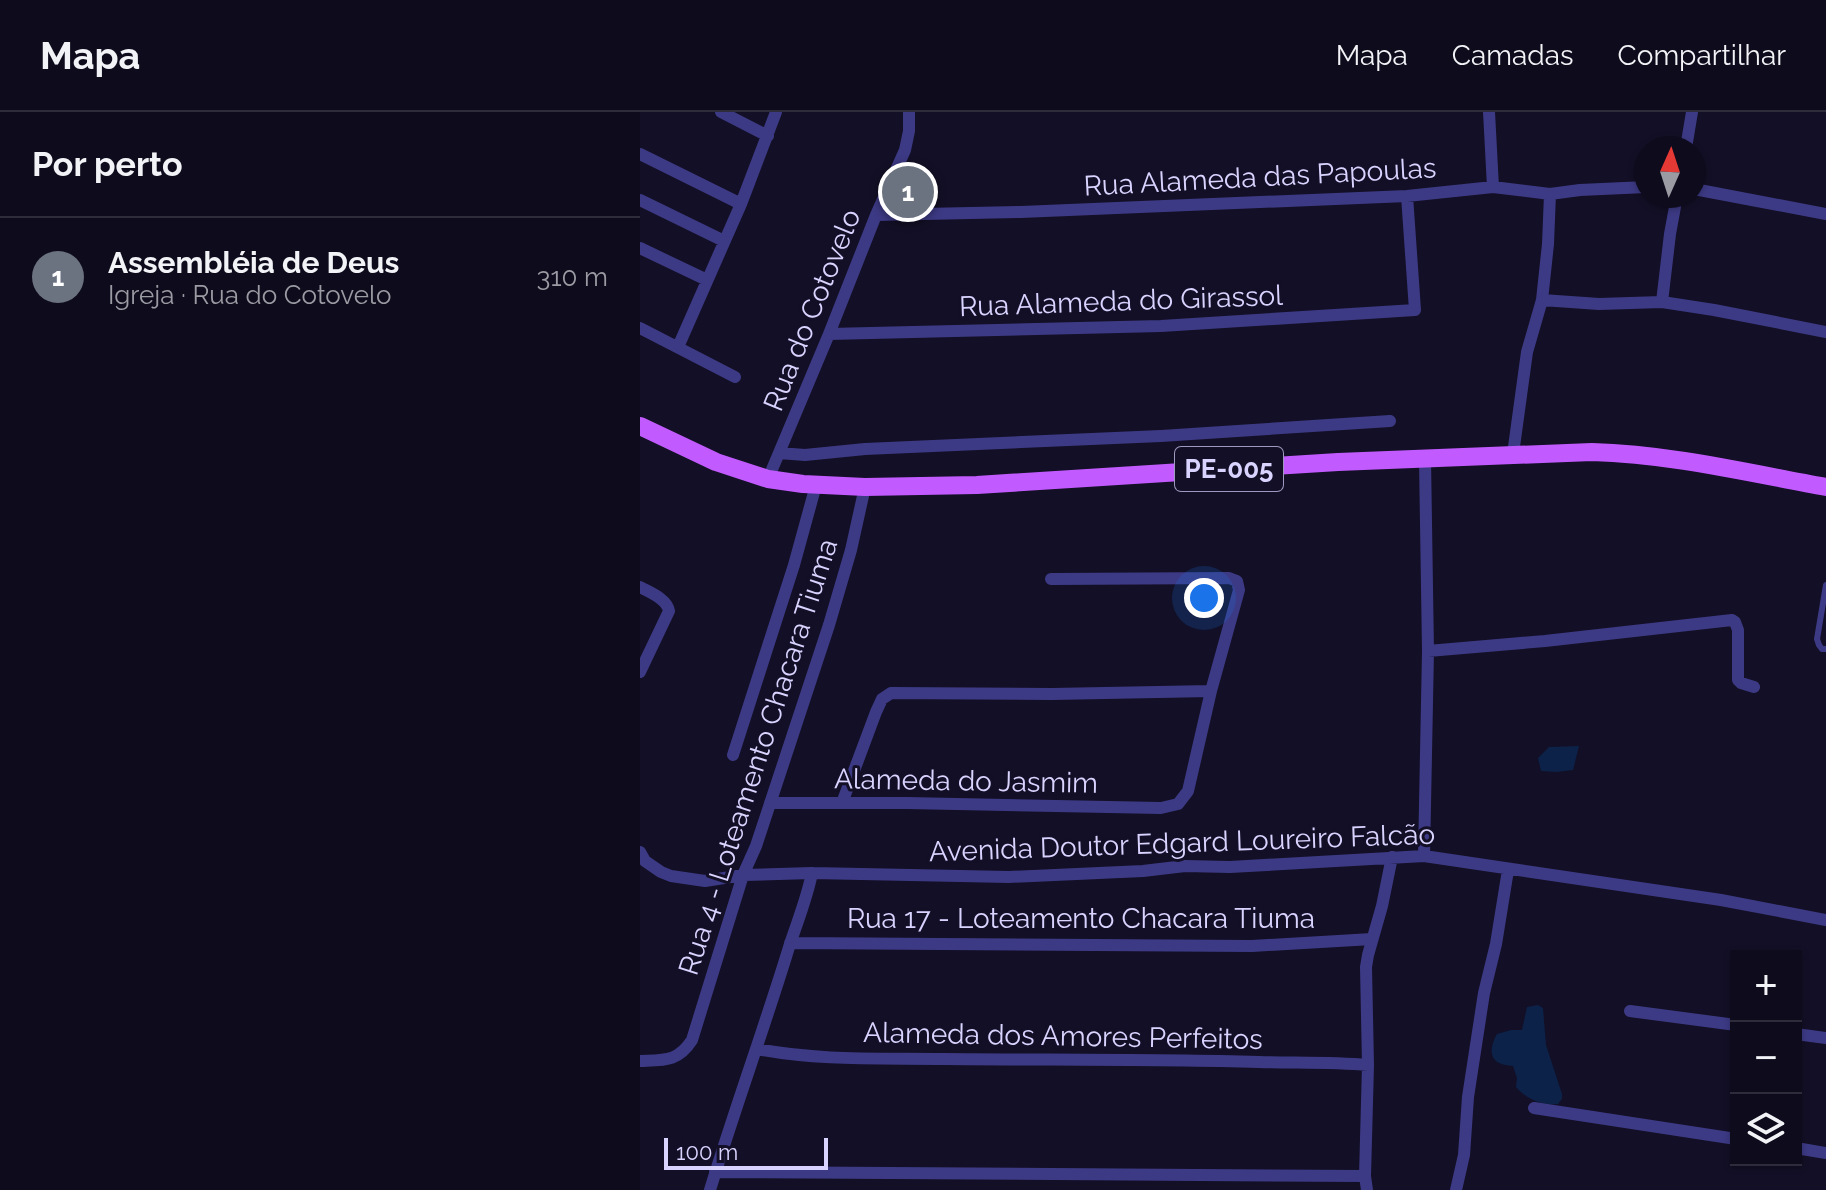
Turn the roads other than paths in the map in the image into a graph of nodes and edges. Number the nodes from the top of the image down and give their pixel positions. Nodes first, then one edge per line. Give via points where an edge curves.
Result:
1 (721, 112) edge
2 (776, 112) edge
3 (909, 112) edge
4 (1489, 112) edge
5 (1692, 112) edge
6 (768, 136) junction
7 (1688, 136) edge
8 (640, 154) edge
9 (1493, 187) junction
10 (1634, 188) edge
11 (1706, 191) edge
12 (1550, 194) junction
13 (1407, 196) junction
14 (640, 200) edge
15 (741, 204) junction
16 (1675, 208) edge
17 (1826, 214) edge
18 (876, 215) junction
19 (724, 241) junction
20 (640, 248) edge
21 (707, 280) junction
22 (1542, 300) junction
23 (1662, 302) junction
24 (640, 328) edge
25 (1826, 332) edge
26 (829, 334) junction
27 (678, 347) junction
28 (735, 377) dead end
29 (1390, 421) dead end
30 (640, 426) edge
31 (779, 453) junction
32 (1513, 454) junction
33 (1425, 459) junction
34 (768, 479) junction
35 (816, 485) junction
36 (865, 487) junction
37 (1826, 487) edge
38 (1051, 579) dead end
39 (1826, 585) edge
40 (646, 590) edge
41 (1826, 649) edge
42 (1428, 651) junction
43 (640, 672) edge
44 (1754, 687) dead end
45 (1211, 691) junction
46 (733, 755) dead end
47 (770, 803) junction
48 (842, 803) junction
49 (1424, 856) junction
50 (642, 857) edge
51 (1392, 857) junction
52 (1508, 870) junction
53 (812, 873) junction
54 (640, 874) edge
55 (743, 875) junction
56 (1826, 920) edge
57 (1372, 939) junction
58 (790, 943) junction
59 (1630, 1011) dead end
60 (1730, 1024) edge
61 (1802, 1035) edge
62 (1826, 1038) edge
63 (757, 1049) junction
64 (640, 1061) edge
65 (1368, 1065) junction
66 (1534, 1108) dead end
67 (1730, 1138) edge
68 (1802, 1149) edge
69 (1826, 1153) edge
70 (715, 1172) junction
71 (1365, 1176) junction
72 (710, 1190) edge
73 (1367, 1190) edge
74 (1456, 1190) edge

1 - 6 street
2 - 6 street
3 - 18 street, Rua do Cotovelo via 905,150
4 - 9 street
5 - 7 street
6 - 15 street
8 - 15 street
9 - 12 street, Rua Alameda das Papoulas
9 - 13 street, Rua Alameda das Papoulas
10 - 12 street, Rua Alameda das Papoulas
11 - 17 street
12 - 22 street
13 - 18 street, Rua Alameda das Papoulas
13 - 26 street, Rua Alameda do Girassol via 1415,310 1161,326
14 - 19 street
15 - 19 street
16 - 23 street
18 - 26 street, Rua do Cotovelo
19 - 21 street
20 - 21 street
21 - 27 street
22 - 23 street
22 - 32 street via 1527,352
23 - 25 street
24 - 27 street
26 - 31 street, Rua do Cotovelo
27 - 28 street
29 - 31 street
30 - 34 main road, PE-005 via 716,462
31 - 34 street, Rua do Cotovelo
32 - 33 main road, PE-005
32 - 37 main road, PE-005 via 1618,453
33 - 36 main road, PE-005
33 - 42 street
34 - 35 main road, PE-005
35 - 36 main road, PE-005
35 - 46 street
36 - 47 street, Rua 4 - Loteamento Chacara Tiuma via 829,625
38 - 45 street via 1237,581 1239,590
39 - 41 lane via 1817,639
40 - 43 street via 669,611
42 - 44 street via 1732,620 1738,630 1738,680
42 - 49 street
45 - 48 street via 891,693 882,699
45 - 48 street, Alameda do Jasmim via 1188,791 1178,804 1161,808
47 - 48 street, Alameda do Jasmim
47 - 55 street, Rua 4 - Loteamento Chacara Tiuma
49 - 51 street, Avenida Doutor Edgard Loureiro Falcão
49 - 52 street, Avenida Doutor Edgard Loureiro Falcão
50 - 54 street
50 - 55 street, Avenida Doutor Edgard Loureiro Falcão via 661,872 690,880
51 - 53 street, Avenida Doutor Edgard Loureiro Falcão via 1009,877
51 - 57 street
52 - 56 street, Avenida Doutor Edgard Loureiro Falcão
52 - 74 street
53 - 55 street, Avenida Doutor Edgard Loureiro Falcão
53 - 58 street
55 - 64 street, Rua 4 - Loteamento Chacara Tiuma via 692,1040 672,1058
57 - 58 street, Rua 17 - Loteamento Chacara Tiuma via 1252,946
57 - 65 street via 1366,967
58 - 63 street
59 - 60 street
61 - 62 street
63 - 65 street, Alameda dos Amores Perfeitos via 887,1060
63 - 70 street
65 - 71 street
66 - 67 street
68 - 69 street
70 - 71 street
70 - 72 street
71 - 73 street

